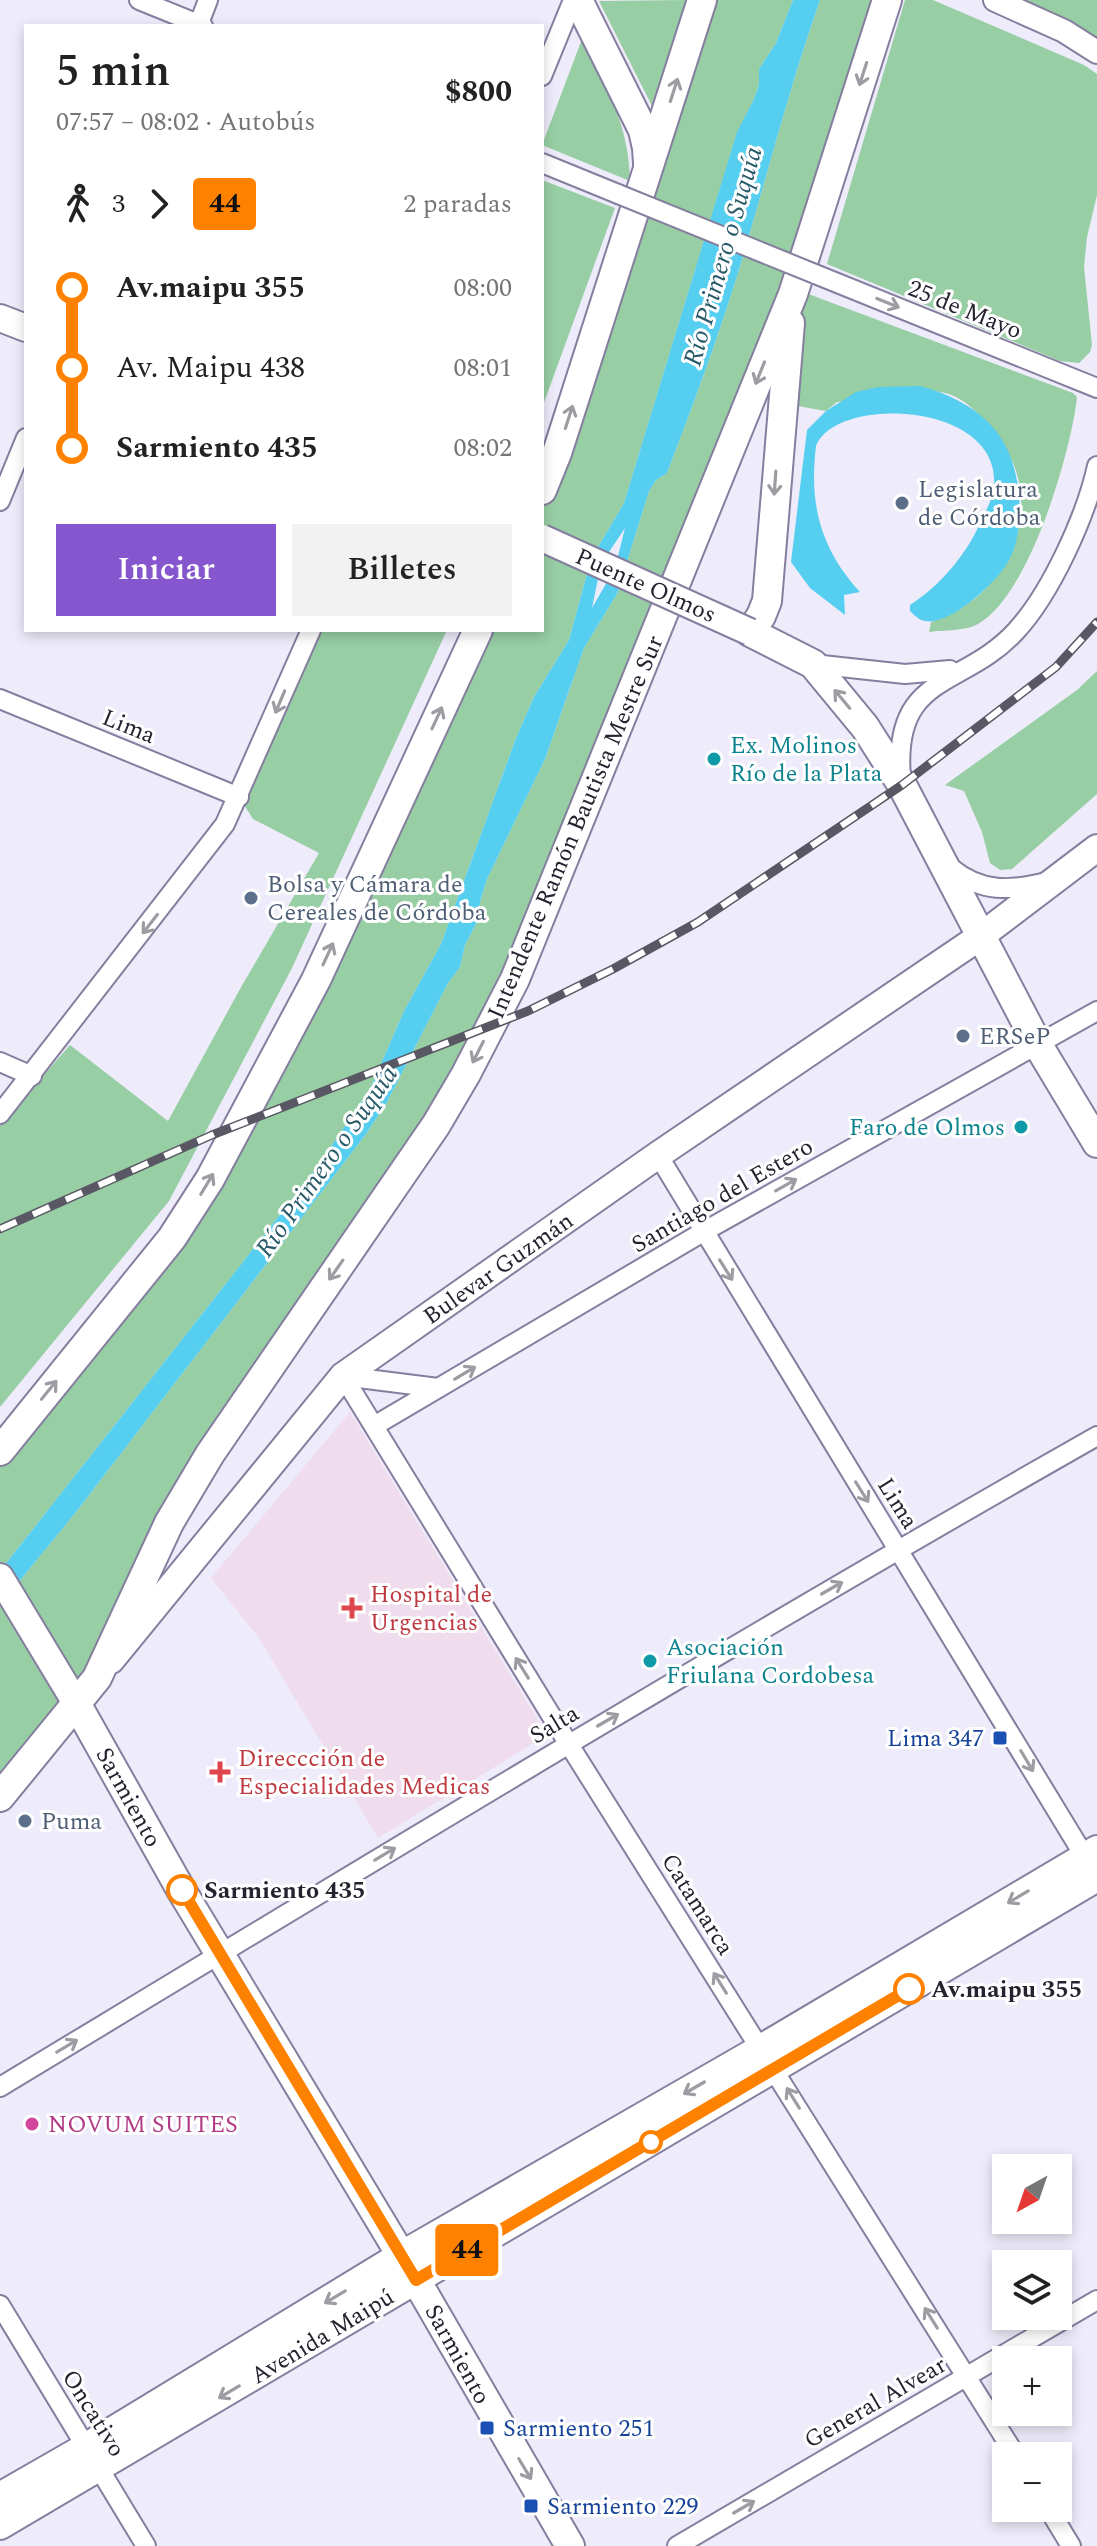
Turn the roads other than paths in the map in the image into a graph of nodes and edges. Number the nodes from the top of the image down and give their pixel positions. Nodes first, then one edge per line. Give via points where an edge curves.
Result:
1 (139, 0) edge
2 (208, 0) edge
3 (576, 0) edge
4 (702, 0) edge
5 (887, 0) edge
6 (995, 0) edge
7 (198, 24) edge
8 (200, 24) edge
9 (1097, 52) edge
10 (544, 72) edge
11 (544, 164) edge
12 (648, 172) junction
13 (793, 294) junction
14 (0, 318) edge
15 (24, 327) edge
16 (1097, 388) edge
17 (24, 443) edge
18 (1097, 466) edge
19 (544, 485) edge
20 (0, 501) edge
21 (544, 539) edge
22 (310, 632) edge
23 (477, 632) edge
24 (750, 632) junction
25 (982, 658) junction
26 (813, 664) junction
27 (0, 699) edge
28 (902, 785) junction
29 (239, 797) junction
30 (1097, 848) edge
31 (941, 860) junction
32 (1057, 880) junction
33 (981, 936) junction
34 (1097, 1011) edge
35 (1038, 1045) junction
36 (0, 1062) edge
37 (32, 1076) junction
38 (0, 1114) edge
39 (1097, 1143) edge
40 (658, 1155) junction
41 (703, 1232) junction
42 (343, 1376) junction
43 (438, 1388) junction
44 (374, 1426) junction
45 (1097, 1436) edge
46 (0, 1451) edge
47 (898, 1549) junction
48 (0, 1577) edge
49 (97, 1678) junction
50 (76, 1703) junction
51 (568, 1743) junction
52 (0, 1797) edge
53 (1094, 1865) edge
54 (219, 1954) junction
55 (768, 2059) junction
56 (0, 2087) edge
57 (409, 2268) junction
58 (1097, 2300) edge
59 (0, 2305) edge
60 (967, 2376) junction
61 (1007, 2442) edge
62 (94, 2458) junction
63 (0, 2497) edge
64 (1056, 2522) edge
65 (0, 2525) edge
66 (146, 2546) edge
67 (570, 2546) edge
68 (677, 2546) edge
69 (1071, 2546) edge

1 - 7 street
2 - 8 street
3 - 10 street
3 - 12 main road via 643,130
12 -> 4 main road
5 -> 13 main road, Intendente Ramón Bautista Mestre Sur
6 - 9 street
11 -> 16 street, 25 de Mayo, bridge
19 -> 12 main road
13 -> 24 main road via 767,601
13 -> 49 main road, Intendente Ramón Bautista Mestre Sur via 515,979 436,1125 169,1523
14 - 15 main road
17 - 20 street
18 - 25 street via 1073,536 1041,595 1016,631
21 - 24 main road, Puente Olmos, bridge
22 -> 29 street
46 -> 23 main road via 172,1238 210,1179 316,980
24 - 26 main road
25 - 26 street via 918,674
25 - 28 street via 933,686 912,710 899,752
28 -> 26 main road via 865,727
27 - 29 street, Lima
28 - 31 main road
29 -> 37 street via 212,844
30 - 32 main road, Bulevar Guzmán
31 - 32 street via 967,881 993,889
31 - 33 main road
32 - 33 main road, Bulevar Guzmán
33 - 35 main road
33 - 40 main road, Bulevar Guzmán
34 - 35 street, Santiago del Estero
35 - 39 main road
41 -> 35 street, Santiago del Estero
36 - 37 street
37 - 38 street
40 - 41 street, Lima
40 - 42 main road, Bulevar Guzmán
43 -> 41 street, Santiago del Estero
41 -> 47 street, Lima
42 - 43 street
42 - 44 street, Catamarca
42 - 49 main road, Bulevar Guzmán
43 - 44 street, Santiago del Estero
51 -> 44 street, Catamarca
45 - 47 street, Salta
51 -> 47 street, Salta
47 -> 53 street, Lima
48 - 50 main road, Sarmiento
49 - 50 main road, Bulevar Guzmán
50 - 52 main road, Bulevar Guzmán
50 - 54 main road, Sarmiento
54 -> 51 street, Salta
55 -> 51 street, Catamarca
53 -> 55 main road, Avenida Maipú
56 -> 54 street, Salta
54 - 57 main road, Sarmiento
55 -> 57 main road, Avenida Maipú
60 -> 55 street, Catamarca
57 -> 62 main road, Avenida Maipú
57 -> 67 main road, Sarmiento
58 - 60 street, General Alvear
59 - 62 street, Oncativo
60 - 61 street, Catamarca
68 -> 60 street, General Alvear
62 - 63 main road, Avenida Maipú
62 - 65 main road, Avenida Maipú
62 - 66 street, Oncativo
64 - 69 street

